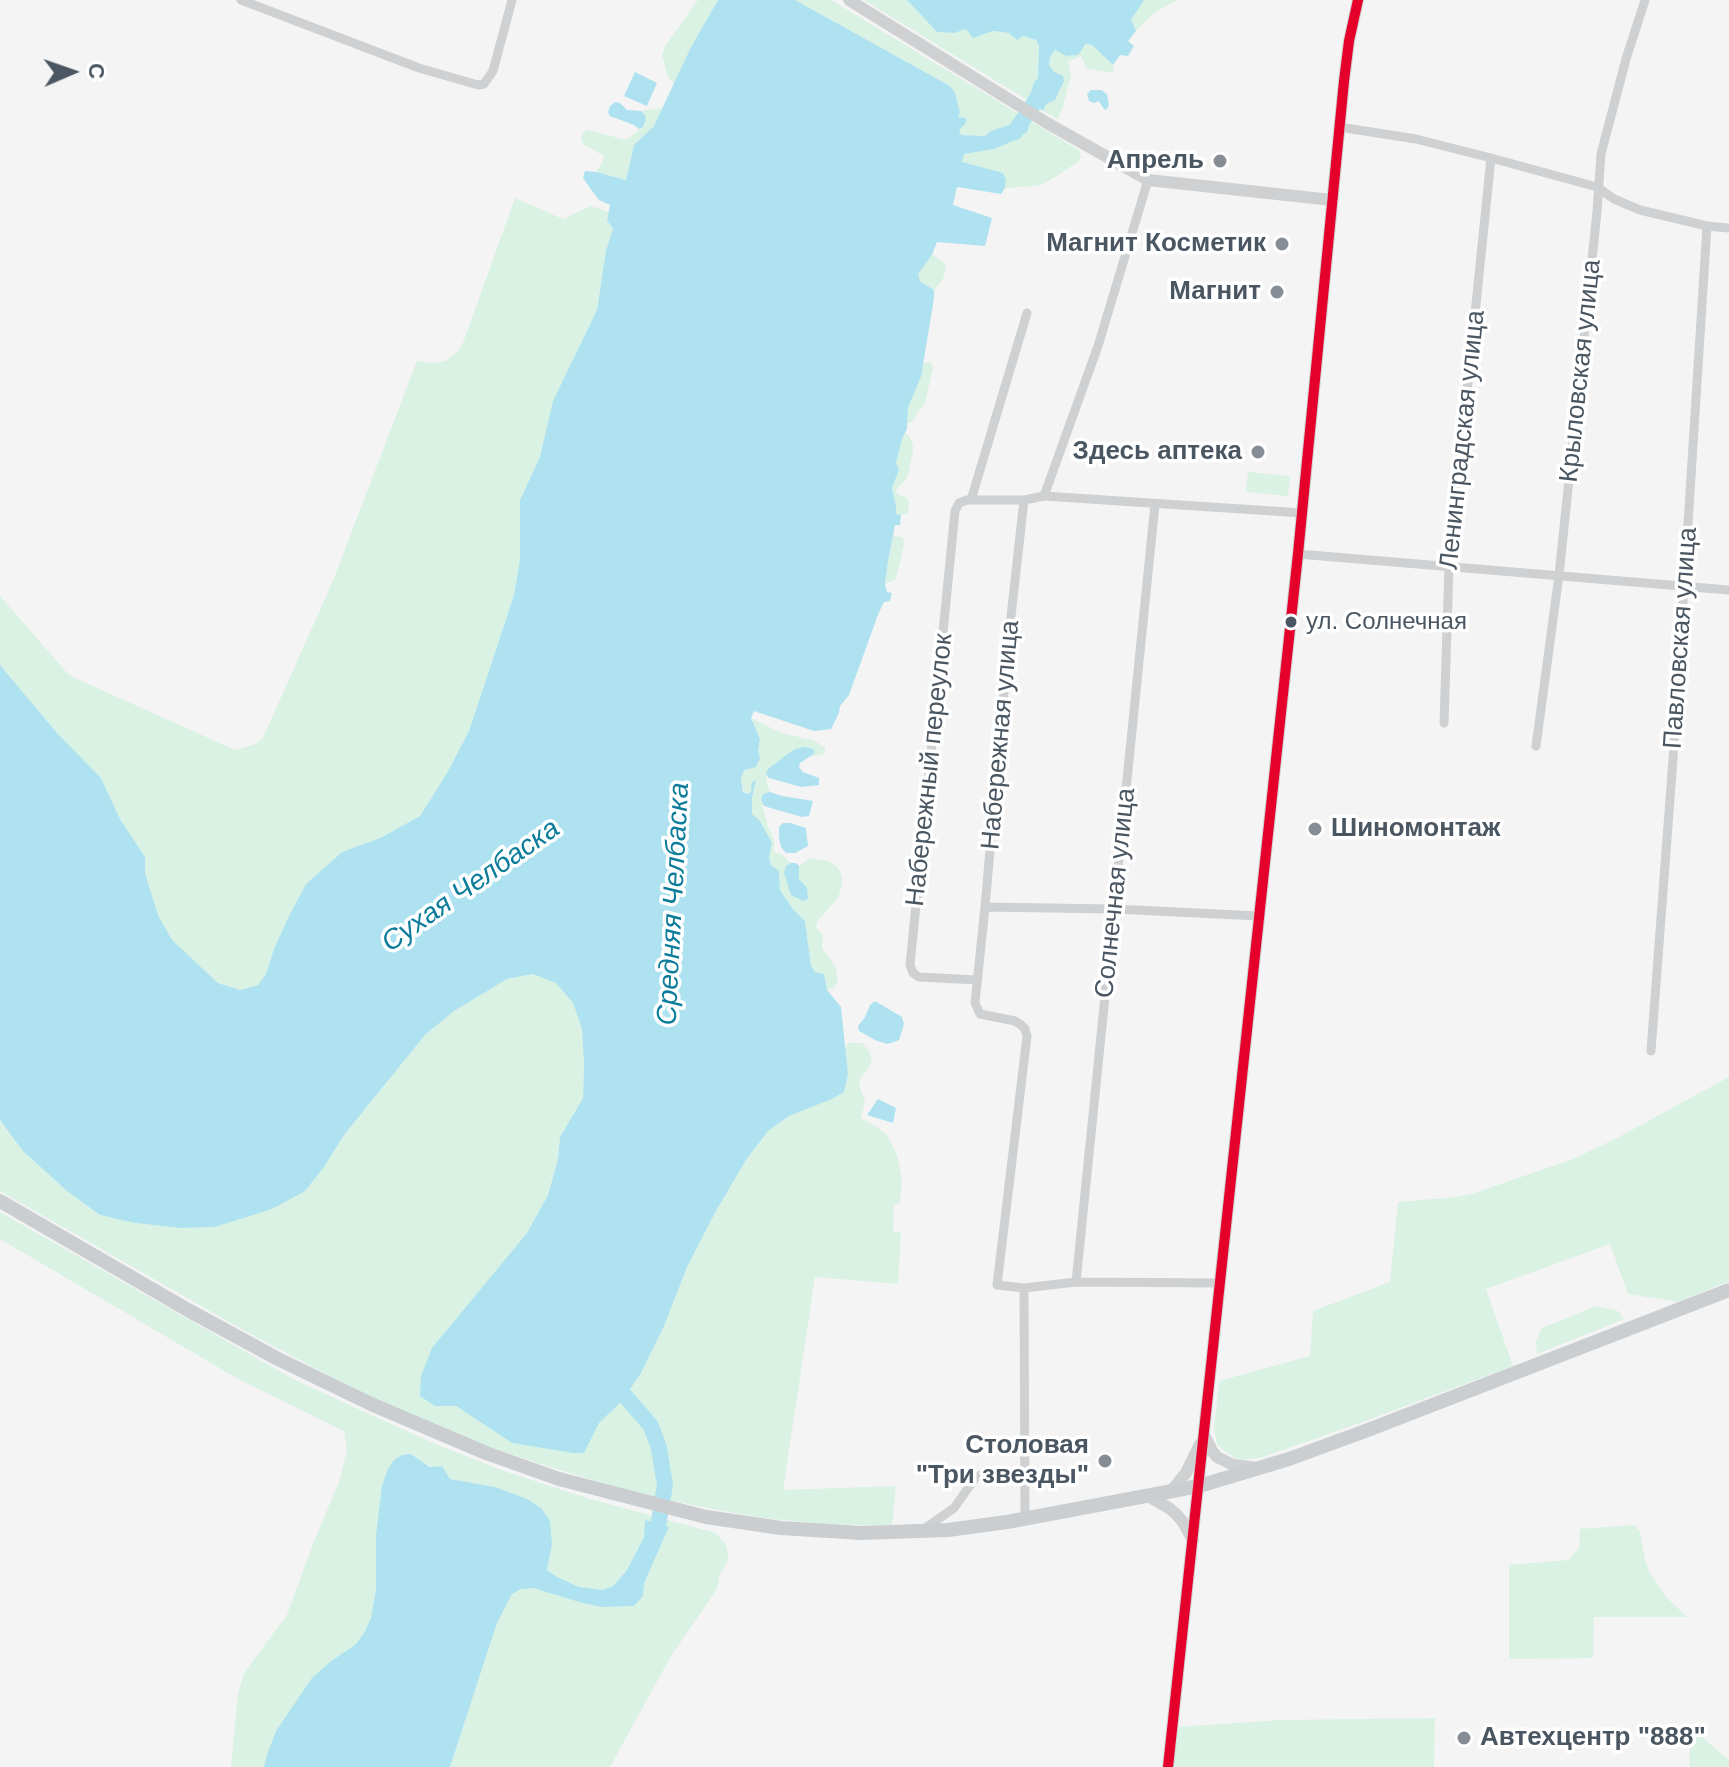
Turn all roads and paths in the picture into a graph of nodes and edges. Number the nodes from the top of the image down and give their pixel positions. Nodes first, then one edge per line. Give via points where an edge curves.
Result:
1 (241, 0) edge
2 (512, 0) edge
3 (849, 0) edge
4 (1358, 0) edge
5 (1645, 0) edge
6 (1339, 127) junction
7 (1491, 158) junction
8 (1148, 180) junction
9 (1597, 187) junction
10 (1332, 200) junction
11 (1707, 226) junction
12 (1729, 228) edge
13 (1027, 313) dead end
14 (1044, 496) junction
15 (971, 500) junction
16 (1024, 500) junction
17 (1155, 504) junction
18 (1302, 513) junction
19 (1298, 554) junction
20 (1449, 567) junction
21 (1559, 575) junction
22 (1684, 586) junction
23 (1729, 590) edge
24 (1444, 723) dead end
25 (1536, 746) dead end
26 (985, 907) junction
27 (1114, 909) junction
28 (1259, 916) junction
29 (977, 980) junction
30 (1651, 1051) dead end
31 (0, 1201) edge
32 (1076, 1282) junction
33 (1221, 1283) junction
34 (1024, 1288) junction
35 (1729, 1290) edge
36 (1204, 1434) junction
37 (1258, 1468) junction
38 (1025, 1472) junction
39 (1199, 1486) junction
40 (1171, 1491) junction
41 (1148, 1496) junction
42 (1025, 1519) junction
43 (918, 1532) junction
44 (1193, 1540) junction
45 (1168, 1767) edge

1 - 2 street via 471,84 484,84 493,71
3 - 8 street
4 - 6 street
5 - 9 street, Крыловская улица via 1610,113
6 - 7 street
6 - 10 street
7 - 9 street
7 - 20 street, Ленинградская улица
8 - 10 street
8 - 14 street via 1098,346
9 - 11 street via 1640,210
9 - 21 street, Крыловская улица
10 - 18 street
11 - 12 street
11 - 22 street, Павловская улица
13 - 15 street
14 - 16 street
14 - 17 street
15 - 16 street
15 - 29 street, Набережный переулок via 959,503 955,511 910,965 919,977
16 - 26 street, Набережная улица
17 - 18 street
17 - 27 street, Солнечная улица
18 - 19 street
19 - 20 street
19 - 28 street
20 - 21 street
20 - 24 street, Ленинградская улица
21 - 22 street
21 - 25 street, Крыловская улица
22 - 23 street
22 - 30 street, Павловская улица
26 - 27 street
26 - 29 street, Набережная улица
27 - 28 street
27 - 32 street, Солнечная улица
28 - 33 street
29 - 34 street, Набережная улица via 975,1003 980,1014 1015,1021 1027,1036 997,1285
31 - 43 main road via 324,1382 486,1453 559,1479 706,1517 781,1528
32 - 33 street
32 - 34 street
33 - 36 street
34 - 38 street
35 - 37 main road
36 - 37 street via 1217,1457
36 - 39 street
36 - 40 street
37 - 39 main road
38 - 42 street
38 - 43 street via 976,1477 954,1508
39 - 40 main road
39 - 44 street
40 - 41 main road
41 - 42 main road
41 - 44 street via 1177,1515
42 - 43 main road
44 - 45 street

